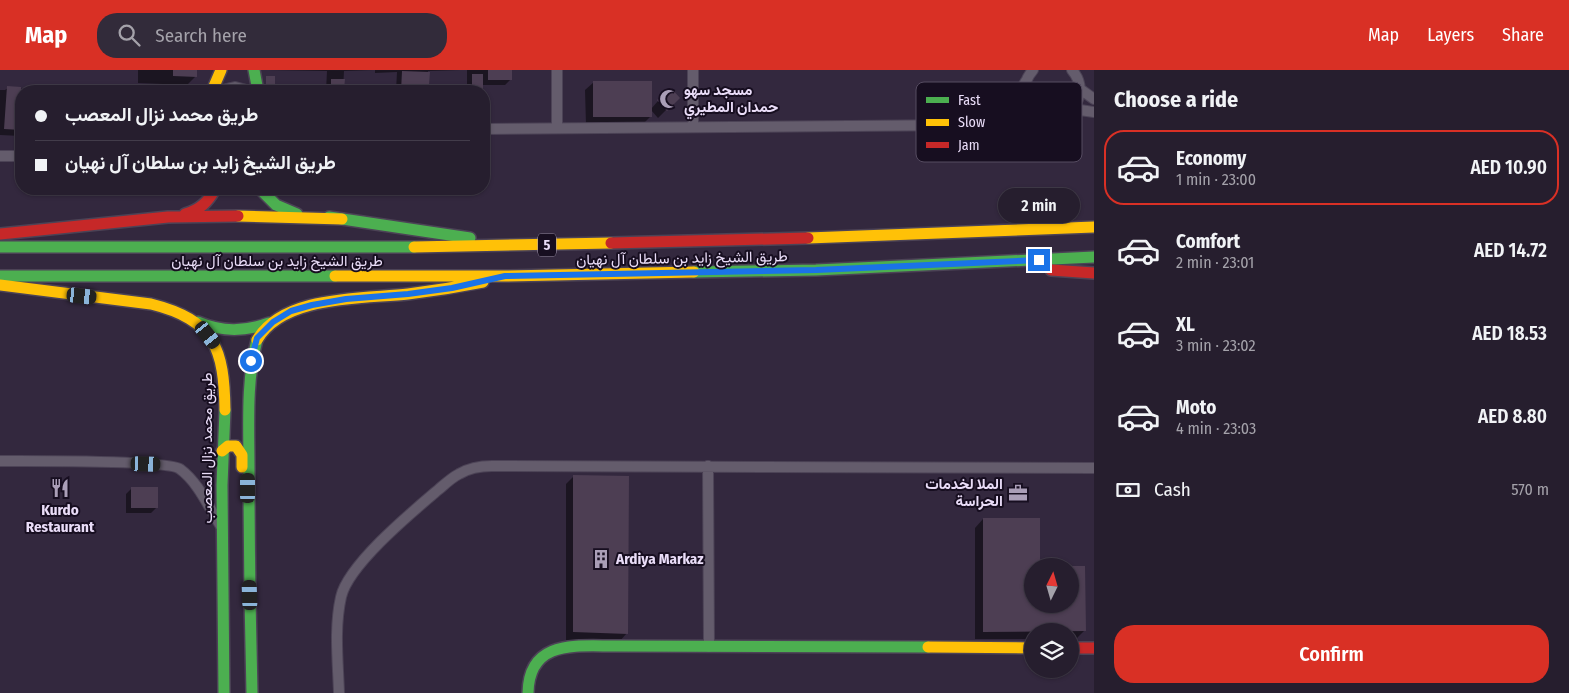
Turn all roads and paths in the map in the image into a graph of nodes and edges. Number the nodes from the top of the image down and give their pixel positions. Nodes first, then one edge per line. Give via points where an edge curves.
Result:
1 (221, 70) edge
2 (254, 70) edge
3 (557, 70) edge
4 (693, 70) edge
5 (1033, 70) edge
6 (1072, 70) edge
7 (1026, 81) edge
8 (1079, 82) edge
9 (215, 85) edge
10 (257, 85) edge
11 (1082, 90) edge
12 (1094, 99) edge
13 (916, 125) edge
14 (692, 127) junction
15 (557, 128) junction
16 (490, 129) edge
17 (0, 156) edge
18 (15, 156) edge
19 (212, 195) edge
20 (264, 195) edge
21 (168, 217) junction
22 (1094, 217) edge
23 (342, 219) junction
24 (1094, 227) edge
25 (1060, 228) junction
26 (0, 234) edge
27 (0, 246) edge
28 (519, 246) junction
29 (1094, 257) edge
30 (965, 264) junction
31 (1094, 272) edge
32 (0, 276) edge
33 (505, 276) junction
34 (0, 285) edge
35 (186, 315) junction
36 (273, 322) junction
37 (222, 451) junction
38 (0, 461) edge
39 (708, 466) junction
40 (1094, 468) edge
41 (222, 528) junction
42 (249, 558) junction
43 (709, 646) junction
44 (1024, 648) edge
45 (1079, 648) edge
46 (1094, 648) edge
47 (224, 693) edge
48 (252, 693) edge
49 (339, 693) edge
50 (528, 693) edge

1 - 9 main road
2 - 10 main road
3 - 15 street
4 - 14 street
5 - 7 street
6 - 8 street
11 - 12 street
13 - 14 street
14 - 15 street
15 - 16 street
17 - 18 street
19 - 21 main road via 202,208
20 - 23 main road via 280,209 295,214
21 - 23 main road
21 - 26 main road
22 - 25 main road
23 - 28 main road
24 - 25 main road, طريق الشيخ زايد بن سلطان آل نهيان / 5
25 - 28 main road, طريق الشيخ زايد بن سلطان آل نهيان / 5
27 - 28 main road, طريق الشيخ زايد بن سلطان آل نهيان / 5
29 - 30 main road, طريق الشيخ زايد بن سلطان آل نهيان / 5
30 - 31 main road
30 - 33 main road, طريق الشيخ زايد بن سلطان آل نهيان / 5
32 - 33 main road, طريق الشيخ زايد بن سلطان آل نهيان / 5
33 - 36 main road via 452,288 312,305 291,311
34 - 35 main road, طريق محمد نزال المعصب via 151,304
35 - 36 main road via 199,323 229,331
35 - 37 main road, طريق محمد نزال المعصب via 216,344 221,359 224,383
36 - 42 main road via 257,338 251,361
37 - 41 main road, طريق محمد نزال المعصب
37 - 42 main road via 232,445 242,455 242,514
38 - 41 street via 179,467 200,490
39 - 40 street
39 - 43 street
39 - 49 street via 480,466 457,474 383,539 356,569 341,595 338,618
41 - 47 main road, طريق محمد نزال المعصب
42 - 48 main road
43 - 44 main road
43 - 50 main road via 569,648 554,651 538,660 531,669
45 - 46 main road

